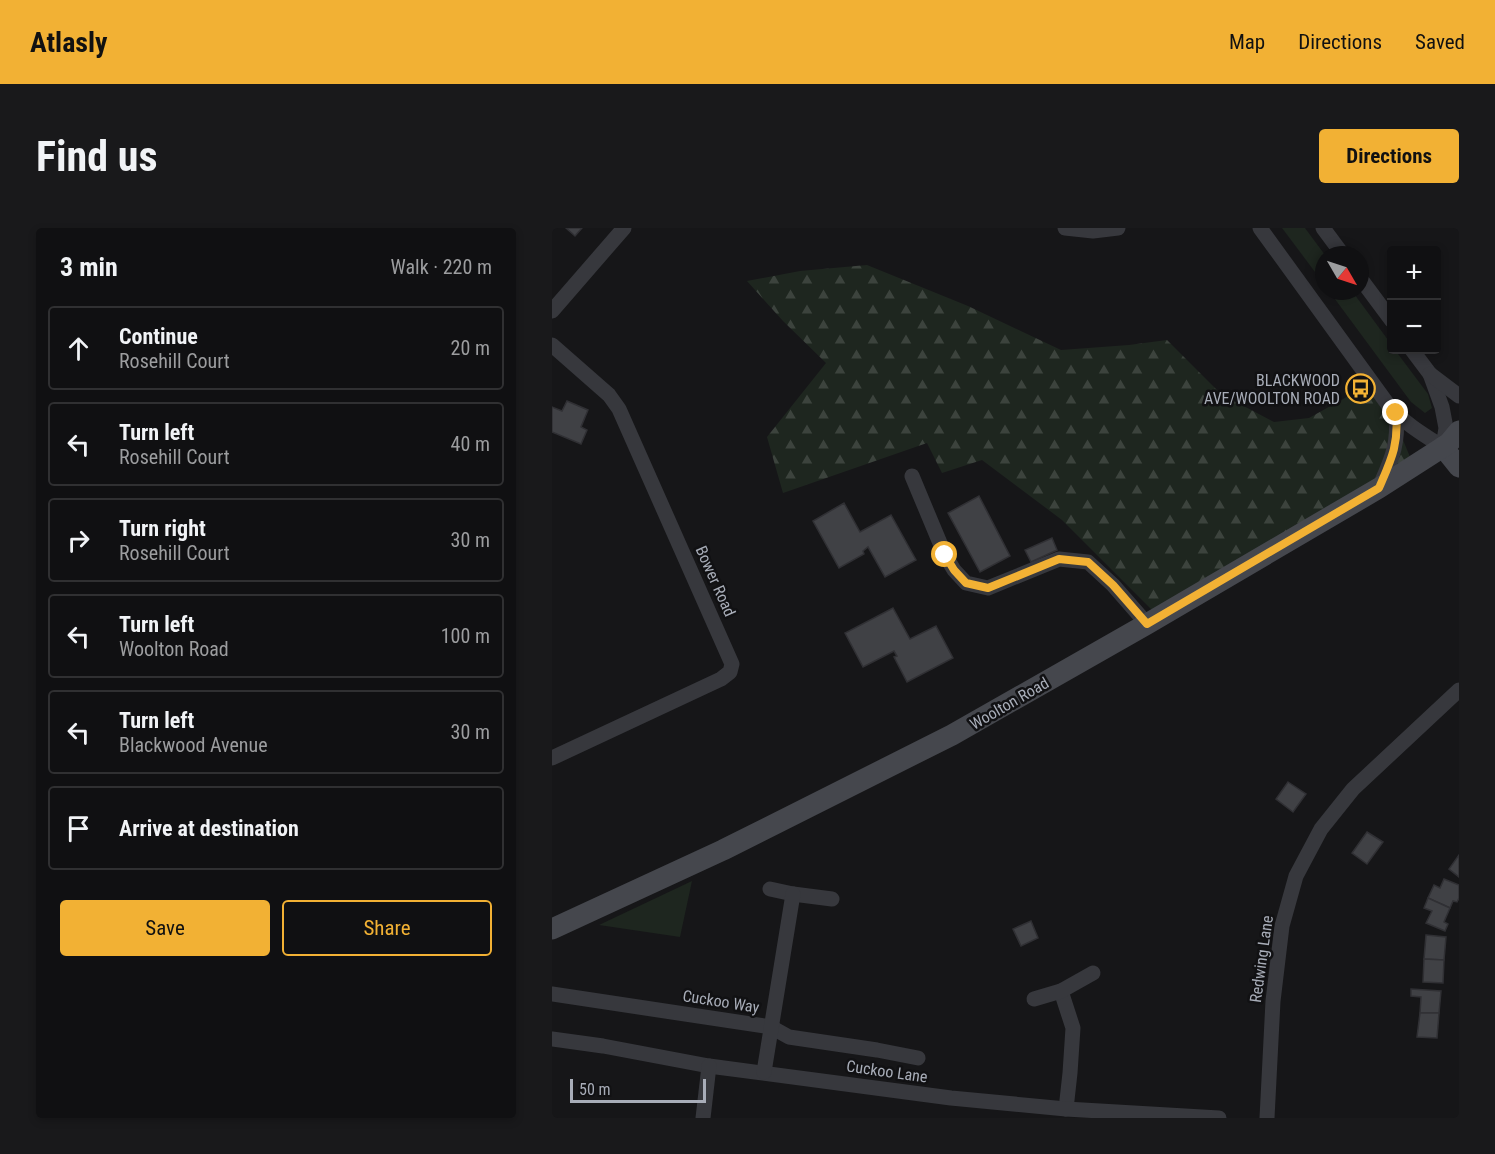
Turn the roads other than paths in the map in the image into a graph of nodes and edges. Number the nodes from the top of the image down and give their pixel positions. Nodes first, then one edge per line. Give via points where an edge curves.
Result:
1 (624, 228) edge
2 (1065, 228) edge
3 (1118, 228) edge
4 (1260, 228) edge
5 (1323, 228) edge
6 (1336, 246) edge
7 (1369, 290) edge
8 (555, 301) edge
9 (1387, 314) edge
10 (552, 345) edge
11 (1415, 354) edge
12 (1430, 374) junction
13 (1459, 396) edge
14 (1396, 413) junction
15 (1452, 440) edge
16 (1459, 467) edge
17 (912, 476) dead end
18 (1379, 488) junction
19 (1147, 624) junction
20 (1459, 690) edge
21 (552, 758) edge
22 (770, 889) dead end
23 (793, 894) junction
24 (832, 899) dead end
25 (552, 929) edge
26 (1093, 973) dead end
27 (1061, 991) junction
28 (552, 994) edge
29 (1034, 999) dead end
30 (771, 1026) junction
31 (552, 1039) edge
32 (918, 1058) dead end
33 (709, 1066) junction
34 (764, 1072) junction
35 (1066, 1109) junction
36 (1173, 1117) edge
37 (703, 1118) edge
38 (1219, 1118) edge
39 (1266, 1118) edge

1 - 8 street
2 - 3 street
4 - 14 street
5 - 6 street
7 - 9 street
10 - 21 street, Bower Road via 609,395 619,409 732,664 730,672 721,679
11 - 12 street
12 - 13 street
12 - 15 street
14 - 15 street via 1419,431
14 - 18 street via 1395,450
15 - 16 street
15 - 18 street, Woolton Road
17 - 19 street via 945,555 966,583 988,588 1059,559 1088,562
18 - 19 street, Woolton Road
19 - 25 street, Woolton Road via 952,735 723,850
20 - 39 street, Redwing Lane via 1353,789 1322,829 1296,876 1280,936
22 - 23 street
23 - 24 street
23 - 30 street
26 - 27 street
27 - 29 street
27 - 35 street via 1073,1028
28 - 30 street, Cuckoo Way
30 - 32 street, Cuckoo Way via 789,1037
30 - 34 street
31 - 33 street, Cuckoo Lane
33 - 34 street, Cuckoo Lane
33 - 37 street
34 - 35 street, Cuckoo Lane via 951,1098
35 - 36 street, Cuckoo Lane
36 - 38 street, Cuckoo Lane

